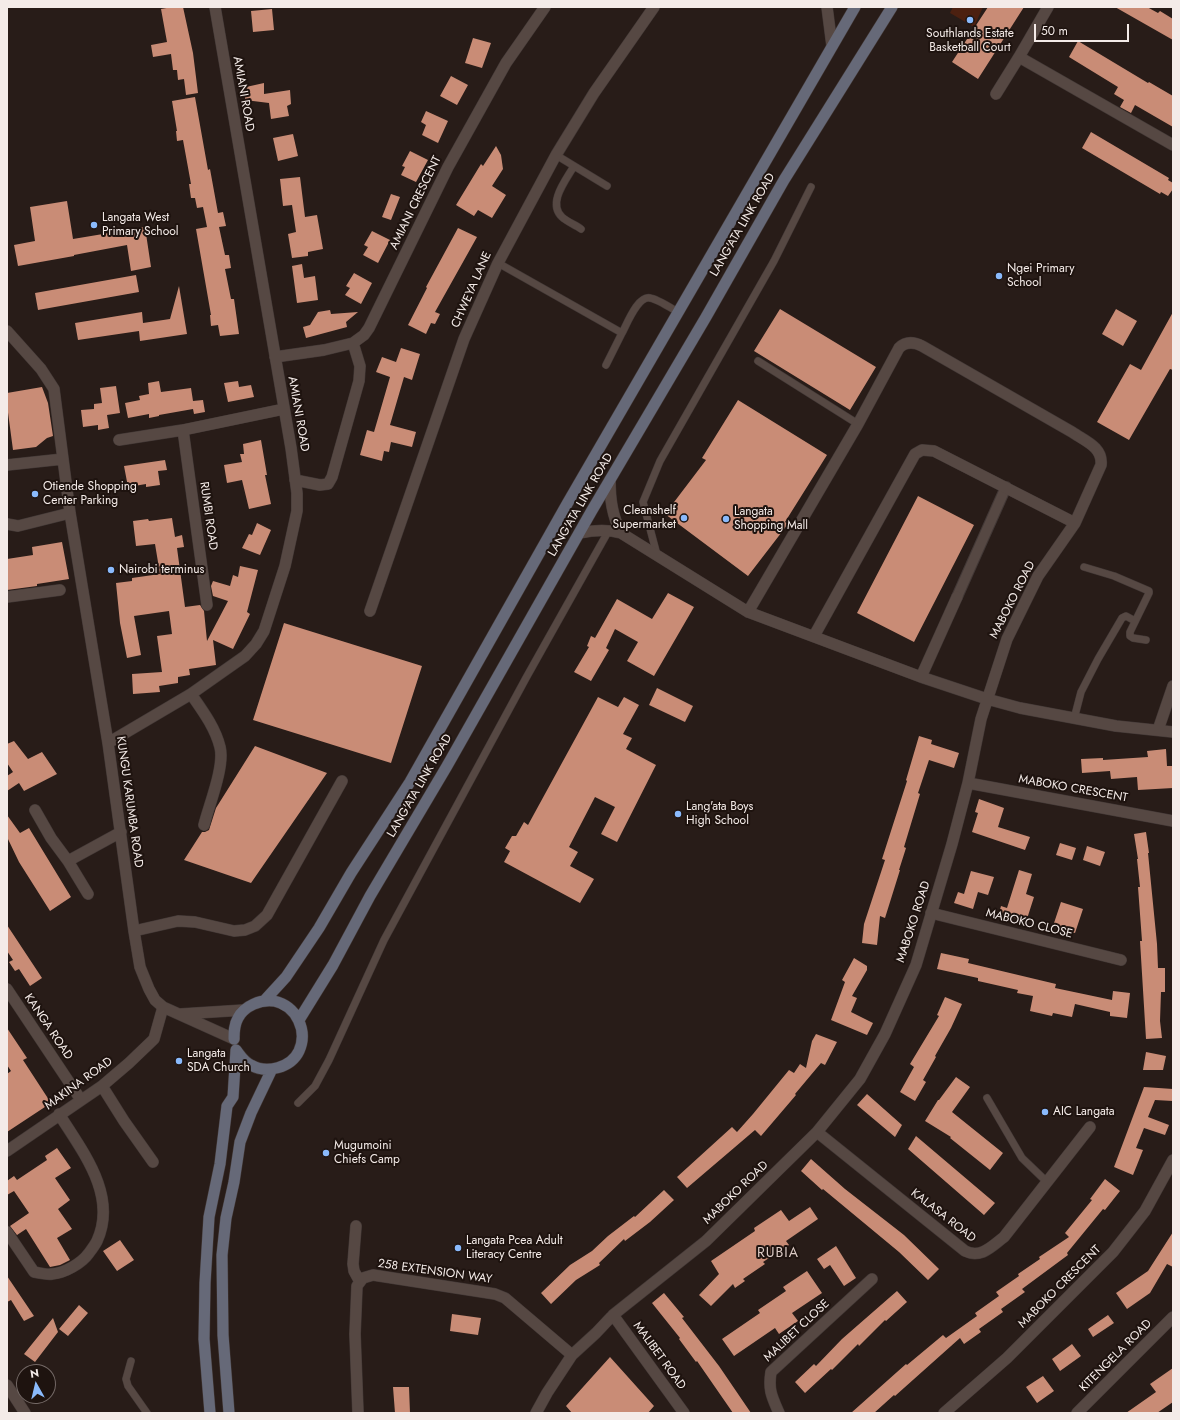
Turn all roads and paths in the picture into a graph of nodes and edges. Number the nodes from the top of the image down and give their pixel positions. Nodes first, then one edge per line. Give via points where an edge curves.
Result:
1 (215, 7) edge
2 (545, 7) edge
3 (654, 7) edge
4 (827, 7) edge
5 (855, 7) edge
6 (892, 7) edge
7 (1048, 7) edge
8 (832, 46) junction
9 (1019, 57) junction
10 (996, 94) dead end
11 (1173, 144) edge
12 (556, 155) junction
13 (574, 166) junction
14 (608, 186) dead end
15 (812, 187) dead end
16 (581, 229) dead end
17 (498, 263) junction
18 (678, 312) junction
19 (7, 331) edge
20 (622, 333) junction
21 (353, 343) junction
22 (275, 357) junction
23 (758, 360) dead end
24 (606, 365) dead end
25 (284, 409) junction
26 (858, 424) junction
27 (183, 430) junction
28 (119, 440) dead end
29 (63, 458) junction
30 (7, 465) edge
31 (295, 480) junction
32 (610, 480) junction
33 (1006, 487) junction
34 (70, 513) junction
35 (1075, 523) junction
36 (7, 524) edge
37 (609, 530) junction
38 (580, 533) junction
39 (621, 533) junction
40 (657, 555) junction
41 (1084, 567) dead end
42 (60, 590) dead end
43 (7, 597) edge
44 (957, 597) joint
45 (207, 605) dead end
46 (370, 611) dead end
47 (748, 612) junction
48 (1135, 621) junction
49 (814, 636) junction
50 (1146, 640) dead end
51 (921, 677) junction
52 (1173, 686) edge
53 (191, 694) junction
54 (987, 699) junction
55 (1074, 719) junction
56 (1158, 730) junction
57 (1173, 732) edge
58 (108, 743) junction
59 (342, 781) dead end
60 (968, 783) junction
61 (35, 810) dead end
62 (1173, 821) edge
63 (204, 825) dead end
64 (121, 832) junction
65 (68, 861) junction
66 (88, 894) dead end
67 (931, 913) junction
68 (134, 931) junction
69 (1121, 960) dead end
70 (7, 989) edge
71 (264, 1001) junction
72 (163, 1007) junction
73 (244, 1010) junction
74 (178, 1014) junction
75 (299, 1020) junction
76 (235, 1044) junction
77 (272, 1069) junction
78 (102, 1086) junction
79 (987, 1098) dead end
80 (81, 1100) junction
81 (298, 1103) dead end
82 (59, 1114) junction
83 (1090, 1127) dead end
84 (818, 1132) junction
85 (7, 1151) edge
86 (1173, 1160) edge
87 (153, 1162) dead end
88 (1047, 1182) junction
89 (356, 1226) dead end
90 (7, 1232) edge
91 (872, 1279) dead end
92 (360, 1282) junction
93 (613, 1314) junction
94 (1173, 1318) edge
95 (572, 1355) junction
96 (131, 1361) dead end
97 (7, 1385) edge
98 (25, 1413) edge
99 (147, 1413) edge
100 (210, 1413) edge
101 (229, 1413) edge
102 (358, 1413) edge
103 (536, 1413) edge
104 (684, 1413) edge
105 (779, 1413) edge
106 (944, 1413) edge
107 (1077, 1413) edge

1 - 22 street, AMIANI ROAD
2 - 21 street, AMIANI CRESCENT via 506,63 448,167 369,328
3 - 12 street, CHWEYA LANE via 594,93
4 - 8 street
5 - 8 main road, LANG'ATA LINK ROAD
6 - 32 main road, LANG'ATA LINK ROAD via 784,180
7 - 9 street
8 - 18 main road, LANG'ATA LINK ROAD
9 - 10 street
9 - 11 street
12 - 13 lane
12 - 17 street, CHWEYA LANE
13 - 14 lane
13 - 16 lane via 556,201 562,217
15 - 40 lane via 774,262 660,461 643,502
17 - 20 lane
17 - 46 street, CHWEYA LANE via 464,339
18 - 20 lane via 650,298 644,298 639,302
18 - 71 main road, LANG'ATA LINK ROAD via 410,782 290,971
19 - 29 street, KUNGU KARUMBA ROAD via 41,369 54,389
20 - 24 lane
21 - 22 street, AMIANI CRESCENT
21 - 31 street via 360,366 359,381 332,477 328,484 320,485
22 - 25 street, AMIANI ROAD
23 - 26 lane
25 - 27 street
25 - 31 street, AMIANI ROAD
26 - 35 street, MABOKO ROAD via 900,348 912,342 922,346 1072,432 1099,451 1101,465
26 - 47 street
27 - 28 street
27 - 45 street, RUMBI ROAD
29 - 30 street
29 - 34 street, KUNGU KARUMBA ROAD
31 - 53 street, AMIANI ROAD via 297,511 292,537 264,632 245,656
32 - 38 main road, LANG'ATA LINK ROAD
32 - 39 street via 611,506
33 - 35 street
33 - 44 street
33 - 49 street via 934,450 922,450 915,454
34 - 36 street via 18,526
34 - 58 street, KUNGU KARUMBA ROAD
35 - 54 street, MABOKO ROAD via 1038,576 1007,639
37 - 38 street
37 - 39 street
37 - 81 lane via 384,940 315,1086
38 - 75 main road, LANG'ATA LINK ROAD
39 - 40 street
40 - 47 street
41 - 48 lane via 1147,590 1149,593
42 - 43 street
44 - 51 street
47 - 49 street
48 - 50 lane via 1130,636
48 - 55 lane via 1126,616 1122,618 1081,692
49 - 51 street
51 - 54 street
52 - 56 street
53 - 58 street, AMIANI ROAD
53 - 63 street via 210,722 220,748 220,766
54 - 55 street
54 - 60 street, MABOKO ROAD
55 - 56 street
56 - 57 street
58 - 64 street, KUNGU KARUMBA ROAD
59 - 68 street via 267,915 255,926 234,931 195,922 178,921
60 - 62 street, MABOKO CRESCENT
60 - 67 street, MABOKO ROAD
61 - 65 street
64 - 65 street
64 - 68 street, KUNGU KARUMBA ROAD
65 - 66 street
67 - 69 street, MABOKO CLOSE
67 - 84 street, MABOKO ROAD via 916,965 885,1034 860,1079
68 - 72 street, KUNGU KARUMBA ROAD via 140,967 149,989
70 - 80 street, KANGA ROAD
71 - 73 main road
71 - 75 main road via 275,1001 284,1005 294,1012
72 - 74 street, KUNGU KARUMBA ROAD
72 - 78 street, MAKINA ROAD via 154,1039
73 - 74 street, KUNGU KARUMBA ROAD
73 - 76 main road via 234,1028
74 - 76 street
75 - 77 main road via 302,1042 298,1052 292,1060
76 - 77 main road via 242,1058 251,1065 261,1069
76 - 100 main road via 233,1097 227,1106 220,1164 209,1217 204,1339
77 - 101 main road via 250,1112 240,1142 226,1218 222,1255 223,1335
78 - 80 street, MAKINA ROAD
78 - 87 street
79 - 88 lane via 1022,1158
80 - 82 street, MAKINA ROAD
82 - 85 street, MAKINA ROAD
82 - 90 street via 94,1169 99,1184 104,1210 103,1224 97,1241 86,1258 70,1269 52,1274 34,1272
83 - 88 street, KALASA ROAD
84 - 88 street, KALASA ROAD via 972,1254 990,1248 1004,1237
84 - 93 street, MABOKO ROAD via 706,1241
86 - 106 street, MABOKO CRESCENT via 1145,1211 1113,1252 1007,1358
89 - 92 street via 353,1264
91 - 105 street, MALIBET CLOSE via 771,1372 770,1395
92 - 95 street, 258 EXTENSION WAY via 363,1278 373,1275 495,1294 505,1298
92 - 102 street via 356,1286 355,1334
93 - 95 street, MABOKO ROAD
93 - 104 street, MALIBET ROAD
94 - 107 street, KITENGELA ROAD
95 - 103 street, MABOKO ROAD
96 - 99 lane via 126,1379 128,1386
97 - 98 street

